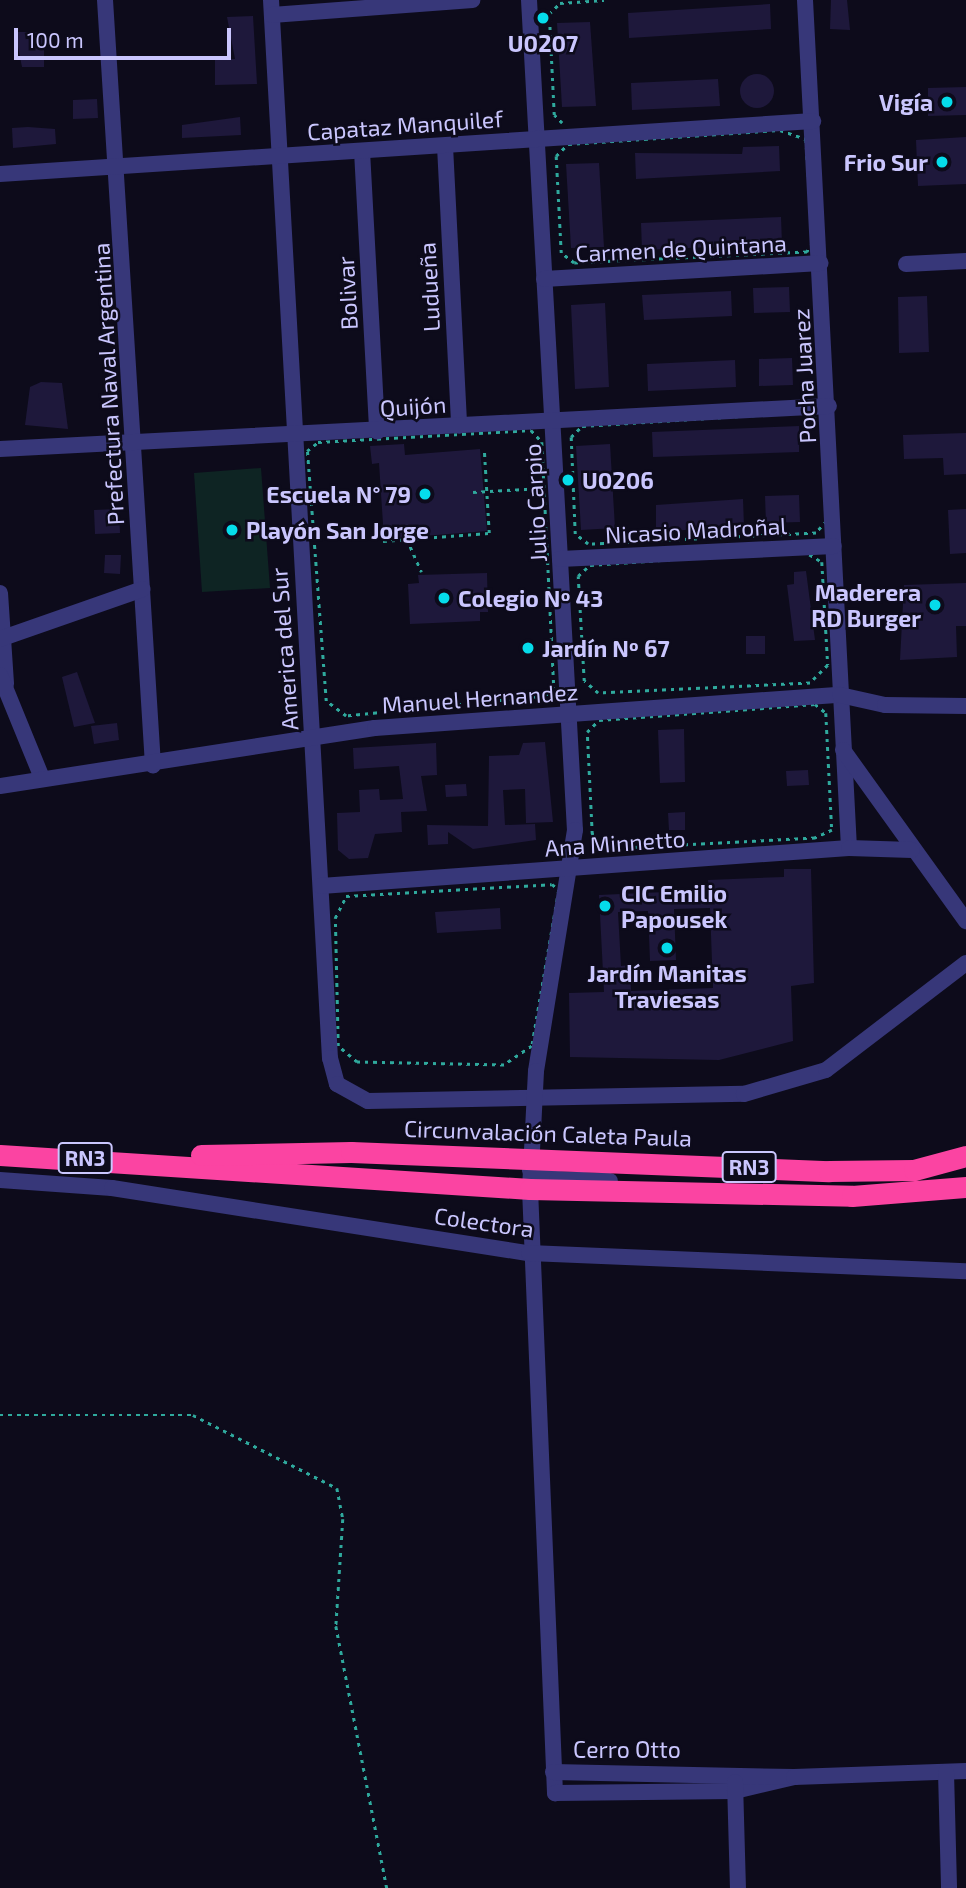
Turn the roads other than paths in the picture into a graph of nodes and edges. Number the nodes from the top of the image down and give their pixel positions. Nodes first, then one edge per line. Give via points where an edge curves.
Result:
1 (105, 0) edge
2 (472, 0) edge
3 (529, 0) edge
4 (805, 0) edge
5 (271, 8) edge
6 (813, 121) junction
7 (537, 137) junction
8 (445, 146) junction
9 (362, 151) junction
10 (278, 157) junction
11 (118, 167) junction
12 (0, 174) edge
13 (966, 261) edge
14 (821, 263) junction
15 (905, 264) dead end
16 (544, 279) junction
17 (829, 405) junction
18 (554, 420) junction
19 (459, 426) junction
20 (377, 432) junction
21 (294, 437) junction
22 (134, 442) junction
23 (0, 449) edge
24 (834, 546) junction
25 (560, 559) junction
26 (143, 589) junction
27 (0, 593) edge
28 (1, 639) edge
29 (0, 675) edge
30 (7, 690) junction
31 (840, 695) junction
32 (966, 706) edge
33 (568, 714) junction
34 (313, 737) junction
35 (843, 750) junction
36 (153, 765) junction
37 (42, 778) junction
38 (0, 786) edge
39 (849, 848) junction
40 (912, 850) junction
41 (569, 869) junction
42 (321, 886) junction
43 (966, 921) edge
44 (966, 963) edge
45 (535, 1096) junction
46 (0, 1155) edge
47 (966, 1156) edge
48 (169, 1161) junction
49 (531, 1174) junction
50 (0, 1180) edge
51 (966, 1187) edge
52 (529, 1253) junction
53 (966, 1271) edge
54 (966, 1771) edge
55 (553, 1772) junction
56 (735, 1772) junction
57 (946, 1772) junction
58 (794, 1777) junction
59 (735, 1790) junction
60 (738, 1888) edge
61 (949, 1888) edge

1 - 11 street, Prefectura Naval Argentina
2 - 5 street
3 - 7 street, Julio Carpio
4 - 6 street, Pocha Juarez
5 - 10 street, America del Sur
6 - 7 street, Capataz Manquilef
6 - 14 street, Pocha Juarez
7 - 8 street, Capataz Manquilef
7 - 16 street, Julio Carpio
8 - 9 street, Capataz Manquilef
8 - 19 street, Ludueña
9 - 10 street, Capataz Manquilef
9 - 20 street, Bolivar
10 - 11 street, Capataz Manquilef
10 - 21 street, America del Sur
11 - 12 street, Capataz Manquilef
11 - 22 street, Prefectura Naval Argentina
13 - 15 street
14 - 16 street, Carmen de Quintana
14 - 17 street, Pocha Juarez
16 - 18 street, Julio Carpio
17 - 18 street, Quijón
17 - 24 street, Pocha Juarez
18 - 19 street, Quijón
18 - 25 street, Julio Carpio
19 - 20 street, Quijón
20 - 21 street, Quijón
21 - 22 street, Quijón
21 - 34 street, America del Sur
22 - 23 street, Quijón
22 - 26 street, Prefectura Naval Argentina
24 - 25 street, Nicasio Madroñal
24 - 31 street, Pocha Juarez
25 - 33 street, Julio Carpio
26 - 28 street
26 - 36 street, Prefectura Naval Argentina
27 - 28 street
28 - 30 street
29 - 30 street
30 - 37 street
31 - 32 street, Manuel Hernandez via 885,705
31 - 33 street, Manuel Hernandez
31 - 35 street, Pocha Juarez
33 - 34 street, Manuel Hernandez
33 - 41 street, Julio Carpio via 575,830
34 - 36 street, Manuel Hernandez
34 - 42 street, America del Sur
35 - 39 street, Pocha Juarez
35 - 40 street
36 - 37 street, Manuel Hernandez
37 - 38 street, Manuel Hernandez
39 - 40 street, Ana Minnetto
39 - 41 street, Ana Minnetto
40 - 43 street
41 - 42 street, Ana Minnetto
41 - 45 street, Julio Carpio
42 - 45 street, America del Sur via 330,1058 337,1084 368,1101
44 - 45 street via 849,1056 797,1081 744,1094
45 - 49 street, Julio Carpio
46 - 48 highway, Circunvalación Caleta Paula / RN3
47 - 49 highway, Circunvalación Caleta Paula / RN3 via 894,1171 660,1163
48 - 49 highway, Circunvalación Caleta Paula / RN3 via 415,1182
48 - 49 highway, Circunvalación Caleta Paula / RN3 via 331,1151
49 - 51 highway, Circunvalación Caleta Paula / RN3 via 694,1192 852,1196
49 - 52 street, Julio Carpio
50 - 52 street, Colectora via 112,1188
52 - 53 street, Colectora
52 - 55 street, Julio Carpio via 539,1319
54 - 57 street, Cerro Otto
55 - 56 street, Cerro Otto
55 - 59 street, Cerro Otto via 555,1793
56 - 58 street, Cerro Otto
56 - 59 street
57 - 58 street, Cerro Otto
57 - 61 street
58 - 59 street, Cerro Otto
59 - 60 street

